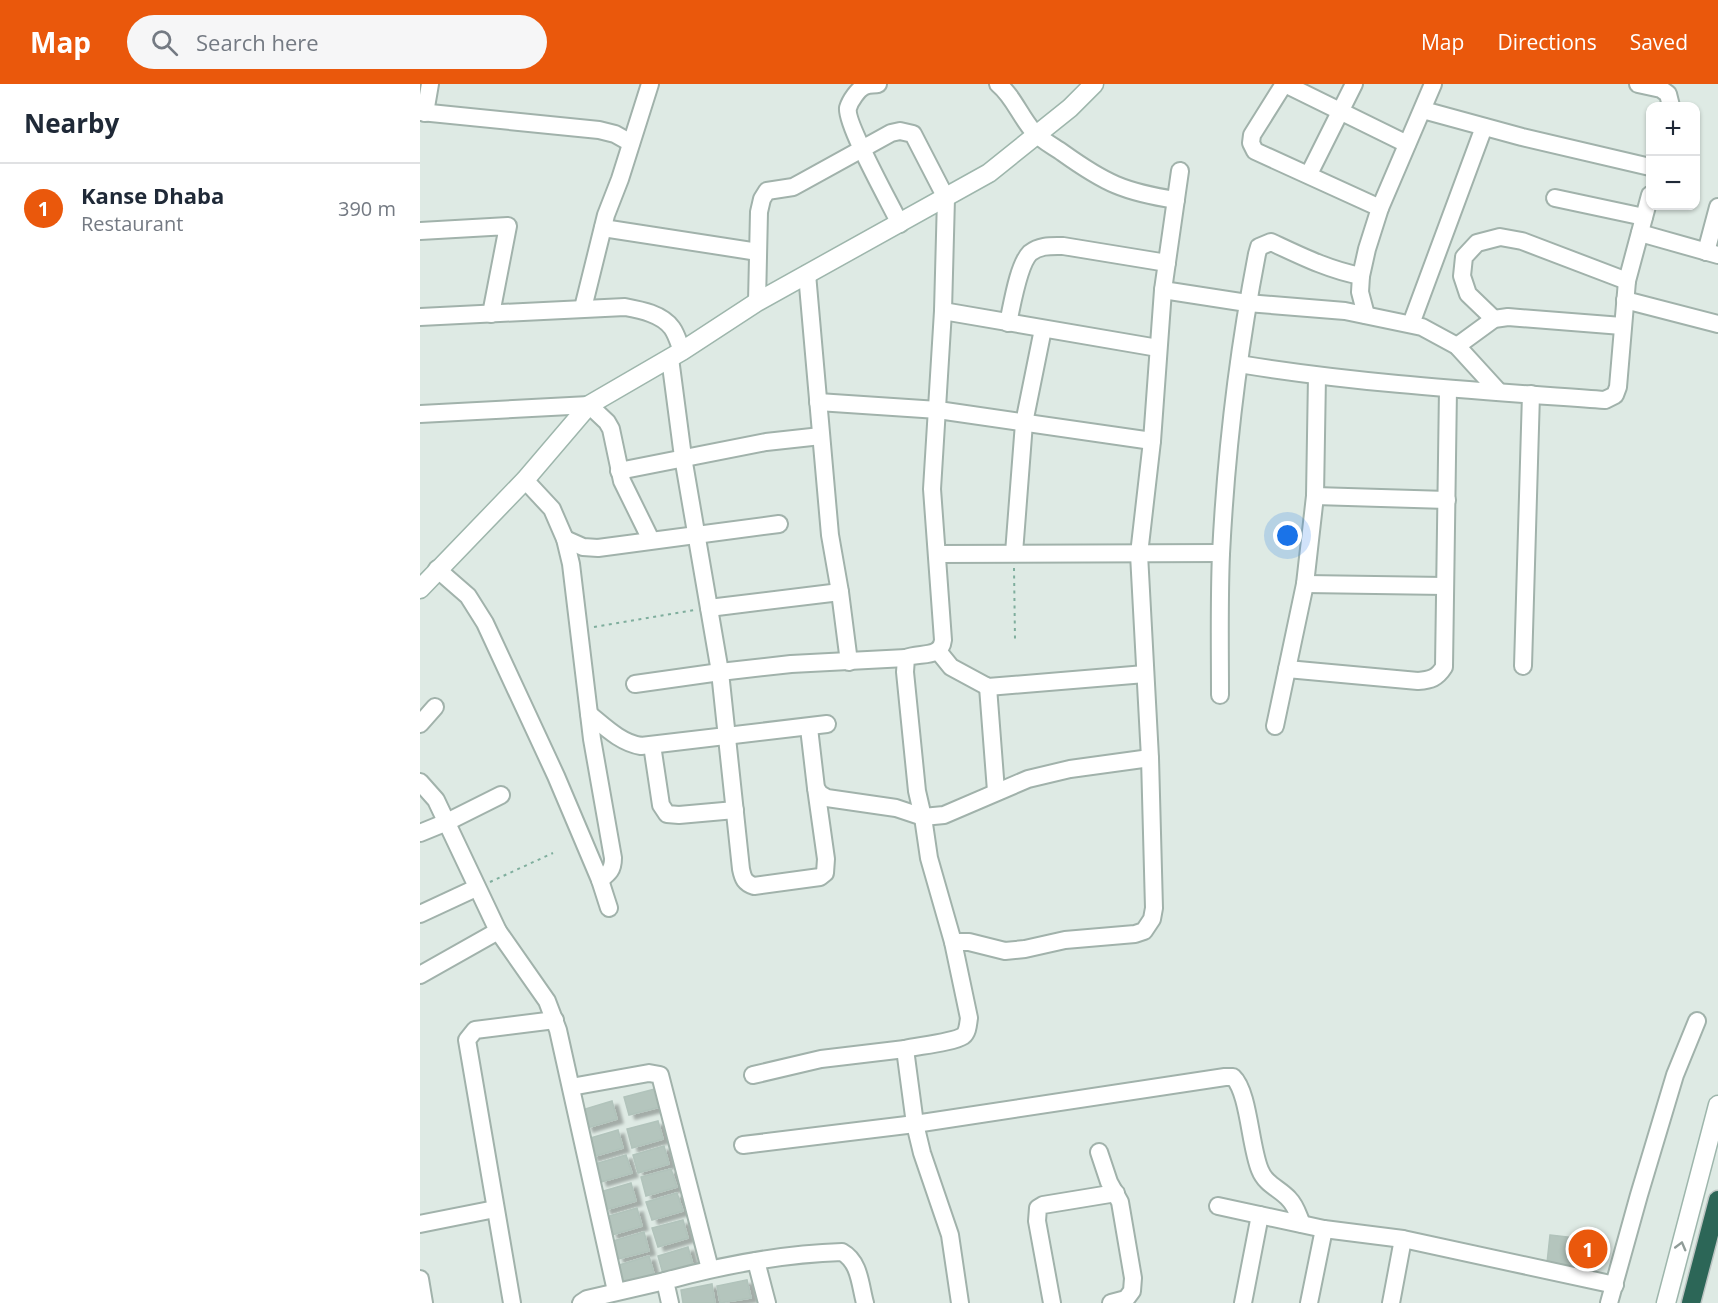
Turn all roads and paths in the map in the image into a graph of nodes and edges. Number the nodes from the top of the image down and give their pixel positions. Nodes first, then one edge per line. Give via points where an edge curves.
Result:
1 (430, 84) edge
2 (650, 84) edge
3 (878, 84) edge
4 (998, 84) edge
5 (1094, 84) edge
6 (1284, 84) edge
7 (1354, 84) edge
8 (1433, 84) edge
9 (1638, 84) edge
10 (1670, 102) edge
11 (1423, 110) junction
12 (423, 112) edge
13 (1340, 112) junction
14 (1484, 127) junction
15 (1036, 135) junction
16 (631, 143) junction
17 (1407, 144) junction
18 (863, 149) junction
19 (1646, 165) edge
20 (1180, 171) dead end
21 (1309, 174) junction
22 (946, 198) junction
23 (1556, 198) dead end
24 (1176, 200) junction
25 (1718, 207) edge
26 (1380, 208) junction
27 (1646, 210) edge
28 (900, 224) junction
29 (1642, 225) junction
30 (603, 228) junction
31 (420, 231) edge
32 (758, 252) junction
33 (1712, 253) edge
34 (1167, 263) junction
35 (807, 274) junction
36 (1361, 276) junction
37 (1627, 281) junction
38 (1163, 290) junction
39 (1625, 300) junction
40 (758, 302) junction
41 (1248, 303) junction
42 (583, 308) junction
43 (943, 311) junction
44 (491, 314) junction
45 (1366, 315) junction
46 (420, 317) edge
47 (1494, 319) junction
48 (1008, 323) junction
49 (1411, 324) junction
50 (1718, 324) edge
51 (1622, 326) junction
52 (1043, 329) junction
53 (1457, 346) junction
54 (1158, 348) junction
55 (676, 354) junction
56 (1239, 364) junction
57 (1317, 376) junction
58 (1448, 389) junction
59 (1498, 392) junction
60 (1532, 394) junction
61 (818, 402) junction
62 (589, 405) junction
63 (938, 410) junction
64 (420, 414) edge
65 (1024, 423) junction
66 (821, 436) junction
67 (1152, 441) junction
68 (683, 457) junction
69 (619, 471) junction
70 (525, 480) junction
71 (1315, 496) junction
72 (1447, 500) junction
73 (779, 524) dead end
74 (696, 533) junction
75 (565, 539) junction
76 (651, 540) junction
77 (1014, 553) junction
78 (1221, 553) junction
79 (937, 554) junction
80 (1140, 554) junction
81 (437, 569) junction
82 (1305, 584) junction
83 (1445, 586) junction
84 (420, 589) edge
85 (840, 592) junction
86 (709, 608) junction
87 (578, 630) junction
88 (1015, 639) dead end
89 (938, 651) junction
90 (906, 658) junction
91 (849, 662) junction
92 (1523, 666) dead end
93 (1287, 669) junction
94 (720, 672) junction
95 (1145, 674) junction
96 (635, 684) dead end
97 (988, 687) junction
98 (1220, 695) dead end
99 (435, 706) dead end
100 (589, 714) junction
101 (420, 724) edge
102 (827, 724) dead end
103 (1275, 726) dead end
104 (809, 728) junction
105 (726, 735) junction
106 (652, 745) junction
107 (1150, 758) junction
108 (420, 782) edge
109 (816, 788) junction
110 (996, 791) junction
111 (501, 795) dead end
112 (735, 810) junction
113 (923, 818) junction
114 (447, 822) junction
115 (420, 833) edge
116 (553, 853) dead end
117 (600, 880) junction
118 (476, 888) junction
119 (609, 908) dead end
120 (420, 914) edge
121 (498, 931) junction
122 (953, 942) junction
123 (420, 975) edge
124 (555, 1020) junction
125 (1697, 1021) dead end
126 (905, 1050) junction
127 (753, 1075) dead end
128 (571, 1088) junction
129 (1718, 1105) edge
130 (915, 1124) junction
131 (743, 1145) dead end
132 (1098, 1152) dead end
133 (1116, 1193) junction
134 (1718, 1200) edge
135 (1218, 1206) dead end
136 (495, 1209) junction
137 (1260, 1215) junction
138 (420, 1224) edge
139 (1302, 1224) junction
140 (1324, 1229) junction
141 (1403, 1239) junction
142 (756, 1261) junction
143 (710, 1269) junction
144 (420, 1279) edge
145 (665, 1281) junction
146 (1615, 1285) junction
147 (616, 1291) junction
148 (423, 1301) edge
149 (512, 1303) edge
150 (581, 1303) edge
151 (670, 1303) edge
152 (767, 1303) edge
153 (865, 1303) edge
154 (960, 1303) edge
155 (1052, 1303) edge
156 (1111, 1303) edge
157 (1243, 1303) edge
158 (1309, 1303) edge
159 (1391, 1303) edge
160 (1609, 1303) edge
161 (1666, 1303) edge
162 (1691, 1303) edge

1 - 12 street
2 - 16 street
3 - 18 street via 858,91 848,111
4 - 15 street
5 - 15 street
6 - 13 street
6 - 21 street via 1252,135 1251,144 1256,151
7 - 13 street
8 - 11 street
9 - 10 street via 1661,89
11 - 14 street
11 - 17 street
12 - 16 street via 599,130
13 - 17 street
13 - 21 street
14 - 19 street
14 - 49 street
15 - 22 street via 988,173
15 - 24 street via 1114,186
16 - 30 street
17 - 26 street
18 - 22 street via 891,133 913,134
18 - 28 street
18 - 32 street via 793,187 767,191 759,212
20 - 24 street
21 - 26 street
22 - 28 street
22 - 43 street
23 - 29 street
24 - 34 street
25 - 33 street
26 - 36 street
27 - 29 street
28 - 35 street
29 - 33 street
29 - 37 street
30 - 32 street
30 - 42 street
31 - 44 street via 508,226
32 - 40 street
34 - 38 street
34 - 48 street via 1045,245 1030,254 1023,266
35 - 40 street
35 - 61 street
36 - 41 street via 1340,273 1271,242 1265,243 1257,254
36 - 45 street via 1360,292
37 - 39 street
37 - 47 street via 1522,241 1500,237 1477,243 1464,257 1462,276 1468,294
38 - 41 street
38 - 54 street
39 - 50 street
39 - 51 street
40 - 55 street
41 - 45 street
41 - 56 street
42 - 44 street
42 - 55 street via 625,307 664,320 672,328
43 - 48 street
43 - 63 street
44 - 46 street
45 - 49 street
47 - 51 street
47 - 53 street
48 - 52 street
49 - 53 street
51 - 60 street via 1615,394 1605,400
52 - 54 street
52 - 65 street
53 - 59 street
54 - 67 street
55 - 62 street
55 - 68 street
56 - 57 street
56 - 78 street
57 - 58 street
57 - 71 street
58 - 59 street
58 - 72 street
59 - 60 street
60 - 92 street
61 - 63 street
61 - 66 street
62 - 64 street
62 - 69 street via 607,422
62 - 70 street
63 - 65 street
63 - 79 street via 932,489
65 - 67 street
65 - 77 street
66 - 68 street
66 - 85 street via 830,535
67 - 80 street
68 - 69 street
68 - 74 street
69 - 76 street
70 - 75 street via 552,509
70 - 81 street
71 - 72 street
71 - 82 street
72 - 83 street
73 - 74 street
74 - 76 street
74 - 86 street
75 - 76 street via 598,548
75 - 87 street
77 - 79 street
77 - 80 street
77 - 88 path
78 - 80 street
78 - 98 street
79 - 89 street via 943,640
80 - 95 street
81 - 84 street
81 - 117 street via 468,596 485,623
82 - 83 street
82 - 93 street
83 - 93 street via 1444,667 1439,676 1418,681
85 - 86 street
85 - 91 street
86 - 87 path
86 - 94 street
87 - 100 street
89 - 90 street
89 - 97 street via 951,667
90 - 91 street
90 - 113 street via 916,791
91 - 94 street
93 - 103 street
94 - 96 street
94 - 105 street
95 - 97 street
95 - 107 street
97 - 110 street
99 - 101 street
100 - 106 street via 630,744
100 - 117 street via 613,858 613,867
102 - 104 street
104 - 105 street
104 - 109 street
105 - 106 street
105 - 112 street
106 - 112 street via 661,805 667,814
107 - 110 street via 1070,769
107 - 122 street via 1154,908 1144,931 1065,940 1025,950 1005,951
108 - 114 street via 436,800
109 - 112 street via 826,866 820,877 747,884 742,877
109 - 113 street via 827,798 896,808
110 - 113 street via 944,815
111 - 114 street
113 - 122 street via 928,858
114 - 115 street
114 - 118 street
116 - 118 path
117 - 119 street
118 - 120 street
118 - 121 street
121 - 123 street
121 - 124 street via 547,1001
122 - 126 street via 968,1028 964,1035 954,1039
124 - 128 street
124 - 136 street via 475,1030 467,1040
125 - 146 street via 1675,1075
126 - 127 street via 821,1059
126 - 130 street
128 - 143 street via 649,1072 660,1075
128 - 147 street
161 -> 129 street
130 - 131 street
130 - 139 street via 1233,1077 1241,1089 1260,1172 1268,1184 1289,1198
130 - 154 street via 950,1235
132 - 133 street
133 - 155 street via 1038,1208 1036,1221
133 - 156 street via 1133,1278 1132,1291 1126,1299
134 - 162 highway
135 - 137 street
136 - 138 street
136 - 149 street
137 - 139 street
137 - 157 street
139 - 140 street
140 - 141 street
140 - 158 street
141 - 146 street
141 - 159 street
142 - 143 street
142 - 152 street
142 - 153 street via 842,1252 851,1257 856,1267
143 - 145 street
144 - 148 street
145 - 147 street
145 - 151 street
146 - 160 street
147 - 150 street

